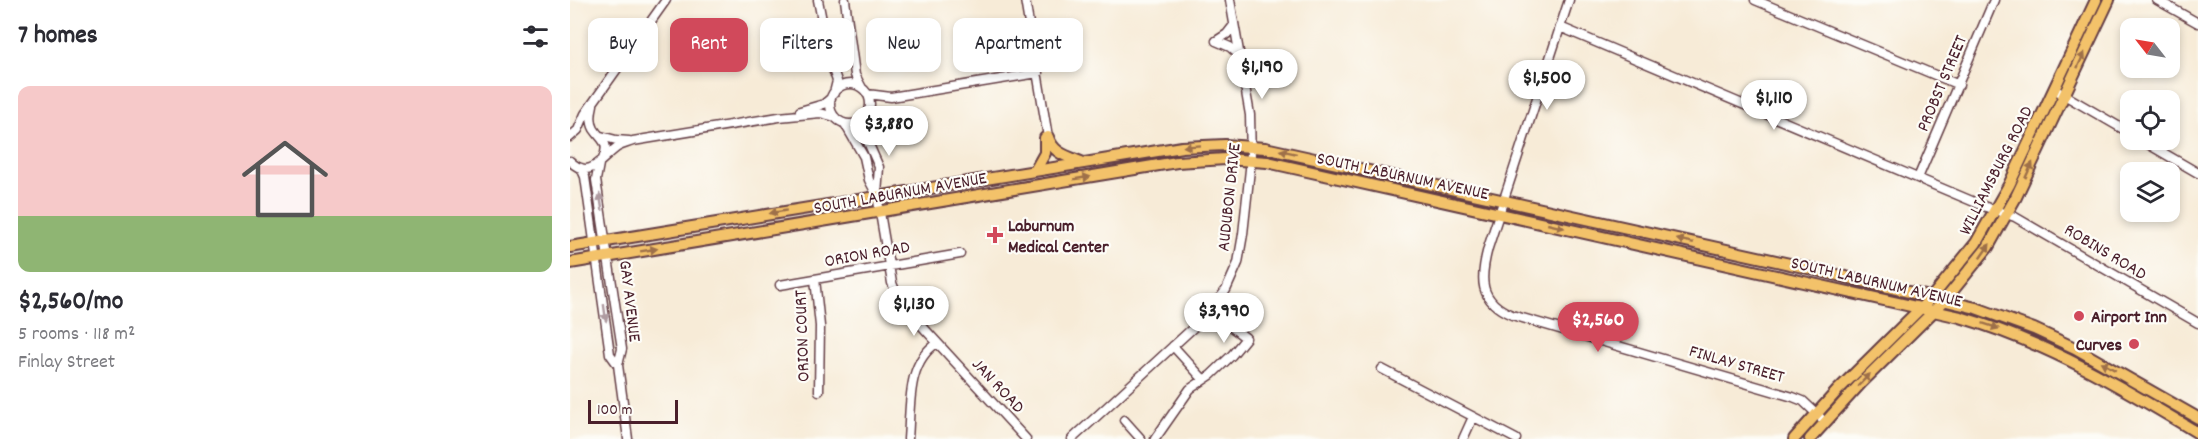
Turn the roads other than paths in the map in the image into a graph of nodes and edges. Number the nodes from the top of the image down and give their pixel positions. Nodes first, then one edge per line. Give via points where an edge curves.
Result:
1 (666, 0) edge
2 (818, 0) edge
3 (845, 0) edge
4 (1025, 0) edge
5 (1230, 0) edge
6 (1569, 0) edge
7 (1755, 0) edge
8 (2096, 0) edge
9 (2109, 0) edge
10 (2157, 0) edge
11 (1991, 1) edge
12 (2198, 23) edge
13 (1234, 25) junction
14 (1560, 27) junction
15 (1240, 56) junction
16 (1038, 73) junction
17 (1959, 85) junction
18 (2054, 89) junction
19 (865, 91) junction
20 (833, 95) junction
21 (2064, 95) junction
22 (891, 97) junction
23 (593, 105) junction
24 (868, 112) junction
25 (779, 117) junction
26 (835, 117) junction
27 (845, 124) junction
28 (2120, 127) edge
29 (578, 130) junction
30 (599, 134) junction
31 (570, 137) edge
32 (1047, 138) junction
33 (633, 141) junction
34 (1250, 147) junction
35 (2158, 150) edge
36 (570, 160) edge
37 (1251, 160) junction
38 (601, 162) junction
39 (1081, 162) junction
40 (581, 168) junction
41 (1036, 169) junction
42 (2198, 173) edge
43 (1918, 178) junction
44 (878, 195) junction
45 (1503, 200) junction
46 (1996, 210) junction
47 (881, 212) junction
48 (1499, 213) junction
49 (2008, 214) junction
50 (607, 241) junction
51 (594, 243) junction
52 (570, 247) edge
53 (960, 254) dead end
54 (609, 257) junction
55 (597, 258) junction
56 (570, 263) edge
57 (890, 266) junction
58 (814, 279) junction
59 (780, 285) dead end
60 (1932, 297) junction
61 (1945, 300) junction
62 (1921, 308) junction
63 (1934, 310) junction
64 (1210, 311) junction
65 (2198, 323) edge
66 (937, 343) junction
67 (1173, 346) junction
68 (618, 365) junction
69 (1382, 369) dead end
70 (1203, 379) junction
71 (819, 391) dead end
72 (2159, 396) junction
73 (2152, 406) junction
74 (1473, 417) junction
75 (1820, 418) junction
76 (2198, 418) edge
77 (1124, 420) dead end
78 (2198, 433) edge
79 (628, 439) edge
80 (908, 439) edge
81 (1026, 439) edge
82 (1072, 439) edge
83 (1141, 439) edge
84 (1155, 439) edge
85 (1463, 439) edge
86 (1516, 439) edge
87 (1794, 439) edge
88 (1810, 439) edge

1 - 23 street
2 - 20 street via 837,81
3 - 19 street via 855,75
4 - 16 street
5 - 13 street, AUDUBON DRIVE
6 - 14 street, FINLAY STREET
7 - 17 street
8 - 18 main road, WILLIAMSBURG ROAD
21 -> 9 main road, WILLIAMSBURG ROAD
10 - 12 street
11 - 17 street, PROBST STREET
13 - 15 street, AUDUBON DRIVE
13 - 15 street via 1216,41
14 - 43 street, ROBINS ROAD
14 - 45 street, FINLAY STREET
15 - 34 street, AUDUBON DRIVE via 1250,104
16 - 22 street
16 - 32 street
17 - 43 street, PROBST STREET
18 - 21 street
18 - 46 main road, WILLIAMSBURG ROAD
19 - 20 street via 850,84
19 - 22 street
19 - 24 street
20 - 25 street via 824,104
20 - 26 street via 830,104
21 - 28 street
49 -> 21 main road, WILLIAMSBURG ROAD
22 - 24 street
23 - 29 street
23 - 30 street, GAY AVENUE via 591,116
24 - 27 street via 857,123
24 - 44 street via 863,131 879,167
25 - 26 street via 820,113
25 - 33 street
26 - 27 street
27 - 44 street via 864,157 869,180
29 - 30 street
29 - 31 street
30 - 33 street
30 - 38 street, GAY AVENUE via 606,148
32 - 39 main road via 1058,153
32 - 41 main road via 1045,153
33 - 38 street via 618,147
34 - 37 street, AUDUBON DRIVE
34 -> 39 main road, SOUTH LABURNUM AVENUE via 1193,146
45 -> 34 main road, SOUTH LABURNUM AVENUE
35 - 42 street
36 - 40 street
47 -> 37 main road, SOUTH LABURNUM AVENUE via 1177,162
37 - 48 main road, SOUTH LABURNUM AVENUE
37 - 64 street, AUDUBON DRIVE via 1238,260 1226,290
38 - 40 street
50 -> 38 street, GAY AVENUE via 596,180
39 - 41 main road, SOUTH LABURNUM AVENUE
40 - 51 street, GAY AVENUE
41 - 44 main road, SOUTH LABURNUM AVENUE
43 - 46 street, ROBINS ROAD
44 - 47 street, JAN ROAD
44 -> 50 main road, SOUTH LABURNUM AVENUE
45 - 48 street, FINLAY STREET
60 -> 45 main road, SOUTH LABURNUM AVENUE
46 - 49 street, ROBINS ROAD
46 - 60 main road, WILLIAMSBURG ROAD via 1968,255
54 -> 47 main road, SOUTH LABURNUM AVENUE
47 - 57 street, JAN ROAD
48 -> 62 main road, SOUTH LABURNUM AVENUE
48 - 75 street, FINLAY STREET via 1482,274 1487,295 1504,312 1793,397
61 -> 49 main road, WILLIAMSBURG ROAD
49 - 65 street, ROBINS ROAD
50 - 51 main road, SOUTH LABURNUM AVENUE
50 - 54 street, GAY AVENUE
51 - 52 main road, SOUTH LABURNUM AVENUE
51 - 55 street, GAY AVENUE
53 - 57 street, ORION ROAD
54 - 55 main road, SOUTH LABURNUM AVENUE
54 - 68 street, GAY AVENUE via 622,349
55 - 56 main road, SOUTH LABURNUM AVENUE
55 -> 68 street, GAY AVENUE via 610,354
57 - 58 street, ORION ROAD
57 - 66 street, JAN ROAD via 897,295
58 - 59 street, ORION ROAD
58 - 71 street, ORION COURT via 820,326
60 - 61 main road, SOUTH LABURNUM AVENUE
60 - 62 main road, WILLIAMSBURG ROAD
61 - 63 main road, WILLIAMSBURG ROAD
72 -> 61 main road, SOUTH LABURNUM AVENUE via 2034,329
62 - 63 main road, SOUTH LABURNUM AVENUE
62 - 75 main road, WILLIAMSBURG ROAD
63 -> 73 main road, SOUTH LABURNUM AVENUE via 2029,341 2100,375
75 -> 63 main road, WILLIAMSBURG ROAD
64 - 67 street, AUDUBON DRIVE
64 - 70 street via 1246,338
66 - 80 street via 915,368
66 - 81 street, JAN ROAD
67 - 70 street
67 - 82 street, AUDUBON DRIVE
68 - 79 street, GAY AVENUE
69 - 74 street
70 - 84 street via 1190,389
72 - 73 street
72 - 76 main road, SOUTH LABURNUM AVENUE
73 - 78 main road, SOUTH LABURNUM AVENUE
74 - 85 street
74 - 86 street
75 - 87 main road, WILLIAMSBURG ROAD
75 - 88 main road, WILLIAMSBURG ROAD
77 - 83 street

